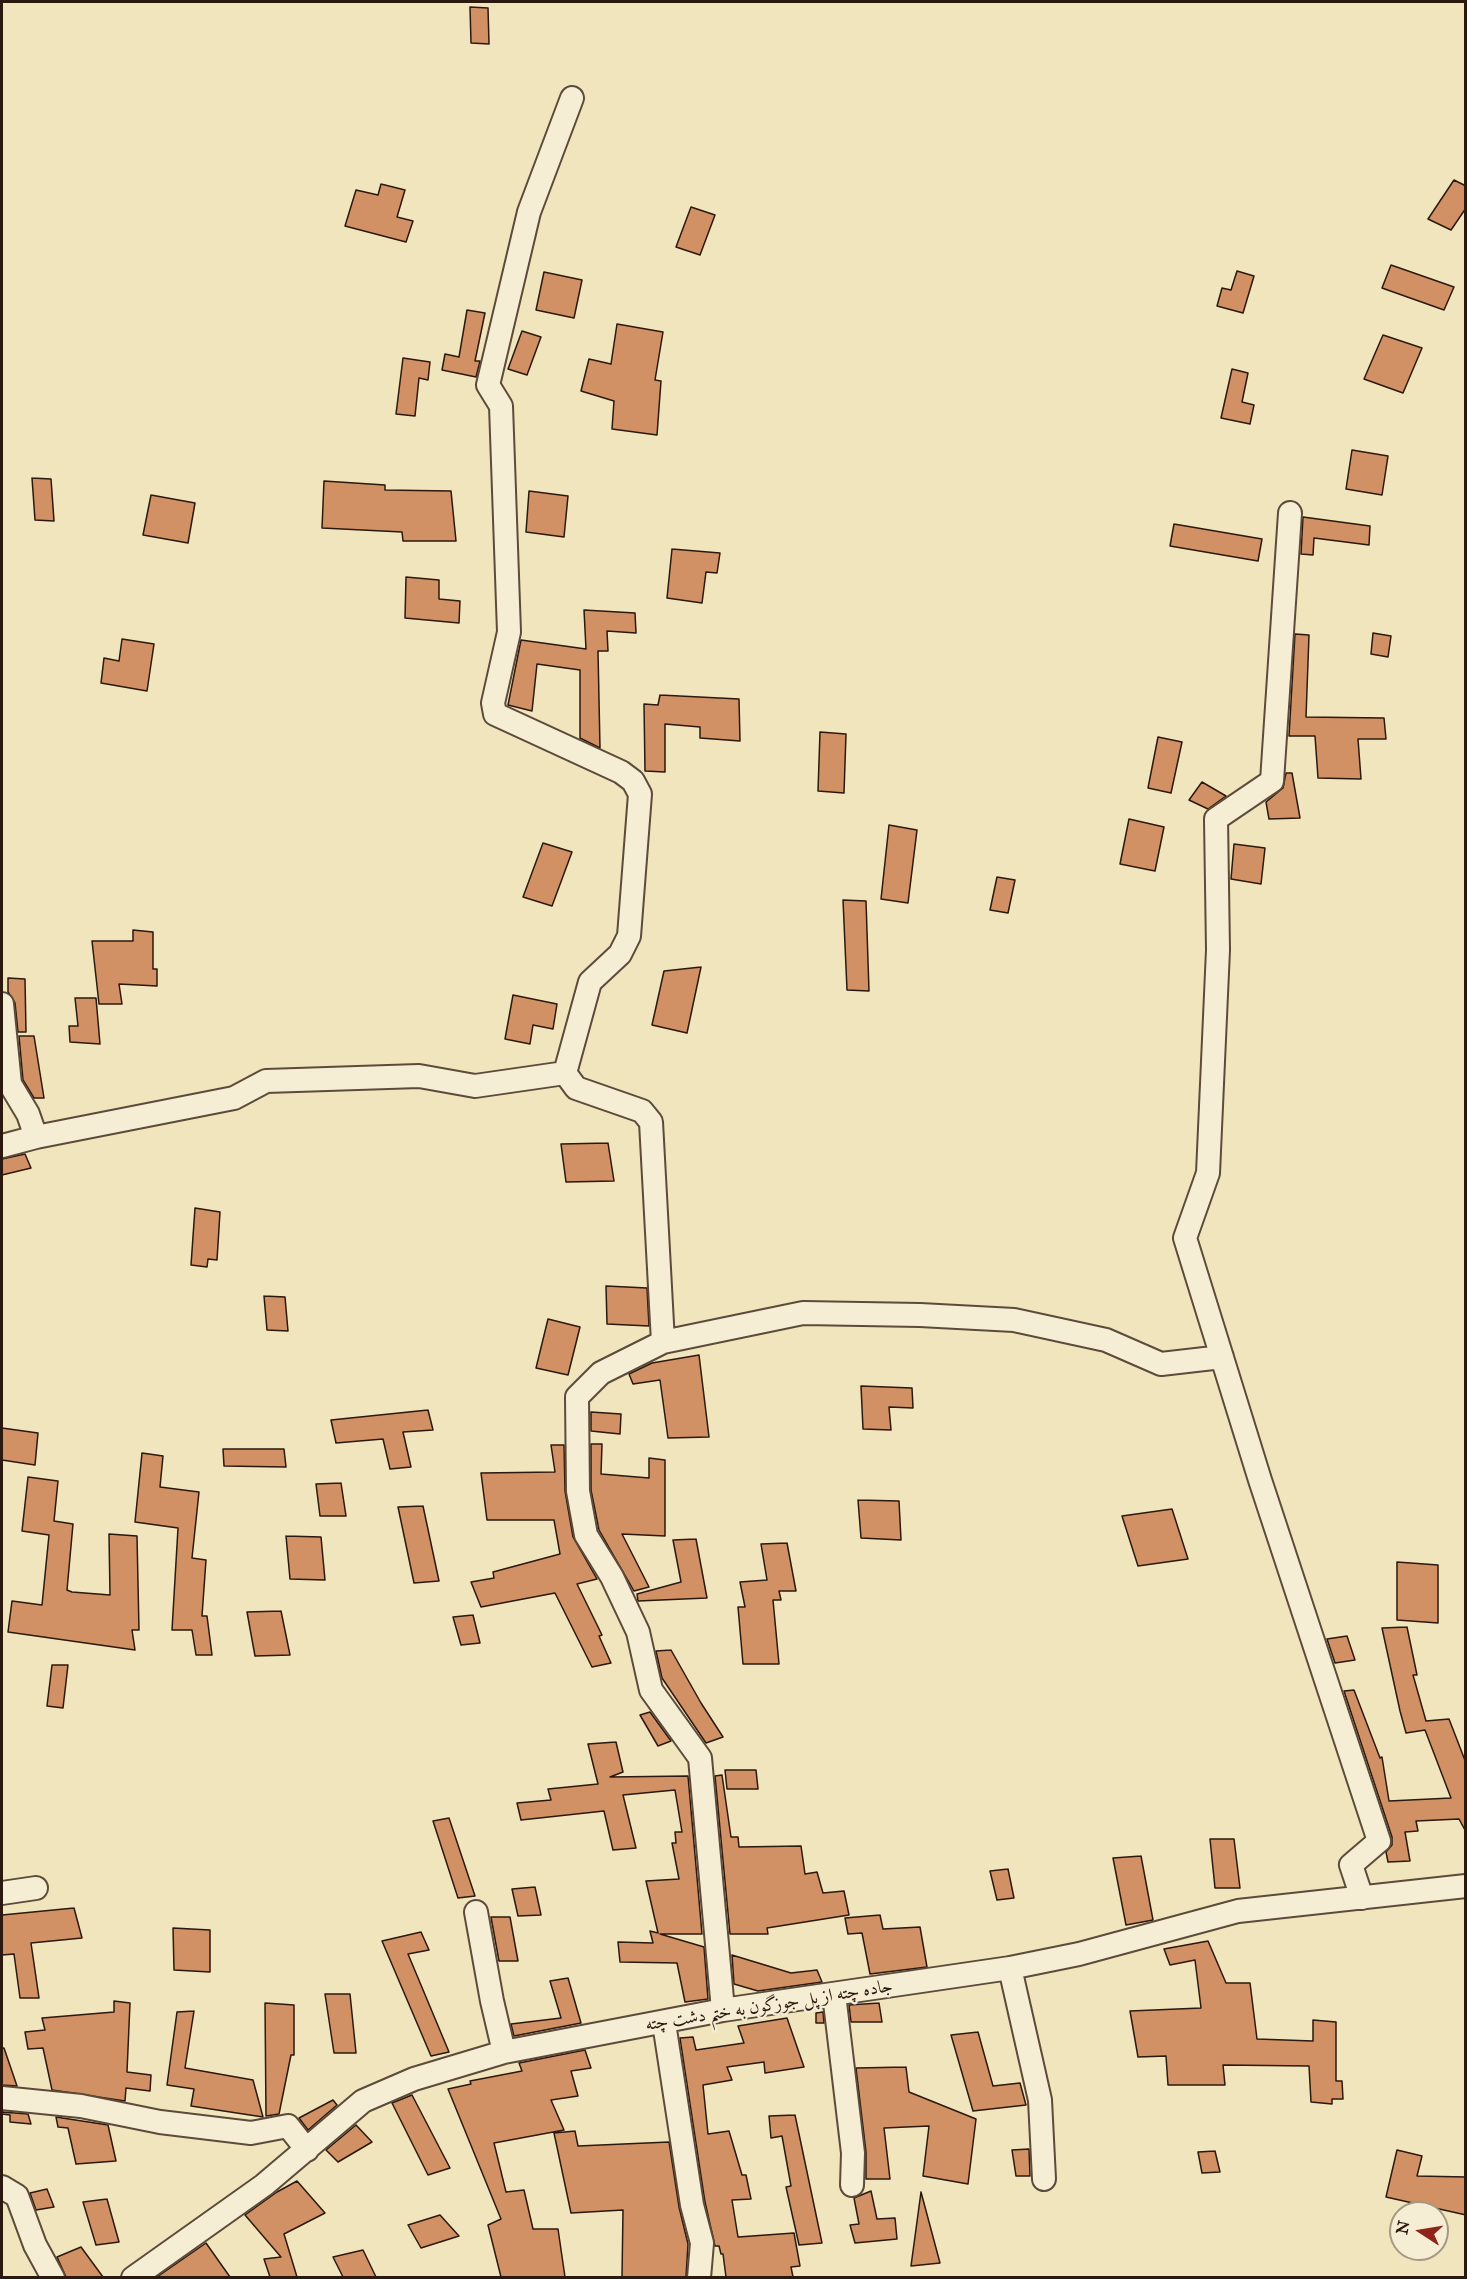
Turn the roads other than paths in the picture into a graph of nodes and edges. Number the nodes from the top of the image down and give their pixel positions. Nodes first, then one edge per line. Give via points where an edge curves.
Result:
1 (572, 98) dead end
2 (1290, 513) dead end
3 (2, 1004) edge
4 (566, 1073) junction
5 (36, 1137) junction
6 (2, 1146) edge
7 (663, 1342) junction
8 (1222, 1357) junction
9 (1466, 1886) edge
10 (36, 1888) dead end
11 (2, 1893) edge
12 (1362, 1898) junction
13 (476, 1912) dead end
14 (1010, 1968) junction
15 (834, 1994) junction
16 (723, 2010) junction
17 (664, 2023) junction
18 (504, 2052) junction
19 (2, 2098) edge
20 (307, 2150) junction
21 (1044, 2179) dead end
22 (852, 2186) dead end
23 (2, 2187) edge
24 (53, 2277) edge
25 (133, 2277) edge
26 (699, 2277) edge

1 - 4 street via 530,212 488,385 501,406 509,632 493,703 495,714 621,772 633,781 640,794 629,936 620,954 590,982
2 - 8 street via 1272,781 1216,819 1218,950 1208,1173 1185,1238
3 - 5 street via 10,1084 28,1113
4 - 5 street via 475,1086 419,1076 266,1081 234,1098
4 - 7 street via 576,1088 642,1111 651,1122
5 - 6 street
7 - 8 street via 803,1314 920,1315 1014,1320 1106,1340 1161,1364
7 - 16 street via 601,1373 577,1397 578,1491 586,1535 612,1577 638,1632 651,1690 700,1758
8 - 12 street via 1378,1841 1351,1865
9 - 12 street, جاده چته از پل جوزگون به ختم دشت چته
10 - 11 street
12 - 14 street, جاده چته از پل جوزگون به ختم دشت چته via 1238,1911 1079,1954
13 - 18 street
14 - 15 street, جاده چته از پل جوزگون به ختم دشت چته
14 - 21 street via 1040,2100
15 - 16 street, جاده چته از پل جوزگون به ختم دشت چته
15 - 22 street via 853,2153
16 - 17 street, جاده چته از پل جوزگون به ختم دشت چته
17 - 18 street, جاده چته از پل جوزگون به ختم دشت چته
17 - 26 street via 692,2205 702,2243
18 - 20 street, جاده چته از پل جوزگون به ختم دشت چته via 414,2079 363,2101
19 - 20 street via 81,2106 160,2122 252,2133 288,2126
20 - 25 street, جاده چته از پل جوزگون به ختم دشت چته
23 - 24 street via 17,2196 35,2245

